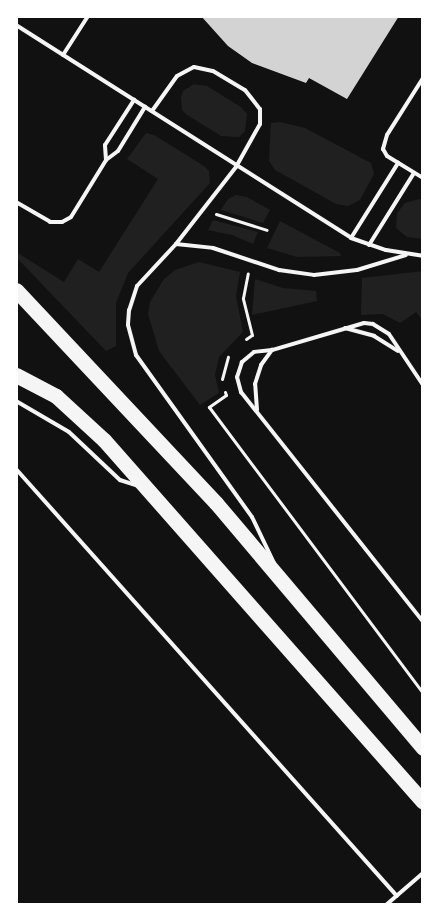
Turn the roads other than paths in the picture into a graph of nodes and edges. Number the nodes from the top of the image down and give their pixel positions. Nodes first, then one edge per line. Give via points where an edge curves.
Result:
1 (88, 16) edge
2 (16, 25) edge
3 (63, 55) junction
4 (423, 78) edge
5 (134, 100) junction
6 (145, 107) junction
7 (152, 111) junction
8 (106, 160) junction
9 (398, 163) junction
10 (236, 167) junction
11 (414, 173) junction
12 (423, 178) edge
13 (16, 202) edge
14 (351, 238) junction
15 (176, 244) junction
16 (369, 245) junction
17 (409, 254) junction
18 (423, 256) edge
19 (16, 290) edge
20 (345, 328) junction
21 (272, 350) junction
22 (398, 351) junction
23 (16, 375) edge
24 (423, 385) edge
25 (16, 401) edge
26 (258, 412) junction
27 (16, 469) edge
28 (145, 487) junction
29 (279, 578) junction
30 (423, 622) edge
31 (423, 748) edge
32 (423, 802) edge
33 (423, 873) edge
34 (397, 896) junction
35 (386, 905) edge

1 - 3 lane
2 - 3 lane
3 - 5 lane
4 - 9 lane via 384,142 387,156
5 - 6 lane
5 - 8 lane via 107,140
6 - 7 lane
6 - 8 lane via 118,151
7 - 10 lane
7 - 10 lane via 177,76 194,67 213,71 245,90 257,102 260,124
8 - 13 lane via 71,217 62,222 50,222
9 - 11 lane
9 - 14 lane
10 - 14 lane
10 - 15 lane
11 - 12 lane
11 - 16 lane
14 - 16 lane
15 - 17 lane via 214,248 279,270 314,275 358,270
15 - 29 lane via 144,276 135,292 129,310 130,340 136,355 252,516
16 - 17 lane
17 - 18 lane
19 - 29 highway via 216,503
20 - 21 lane
20 - 22 lane via 374,336
20 - 22 lane via 354,324 373,324 389,334
21 - 26 lane via 261,365 254,384
21 - 26 lane via 254,352 238,369 241,392
22 - 24 lane
23 - 28 highway via 56,396
25 - 28 lane via 69,432 120,480
26 - 30 lane
27 - 34 lane
28 - 32 highway
29 - 31 highway
33 - 34 lane
34 - 35 lane

